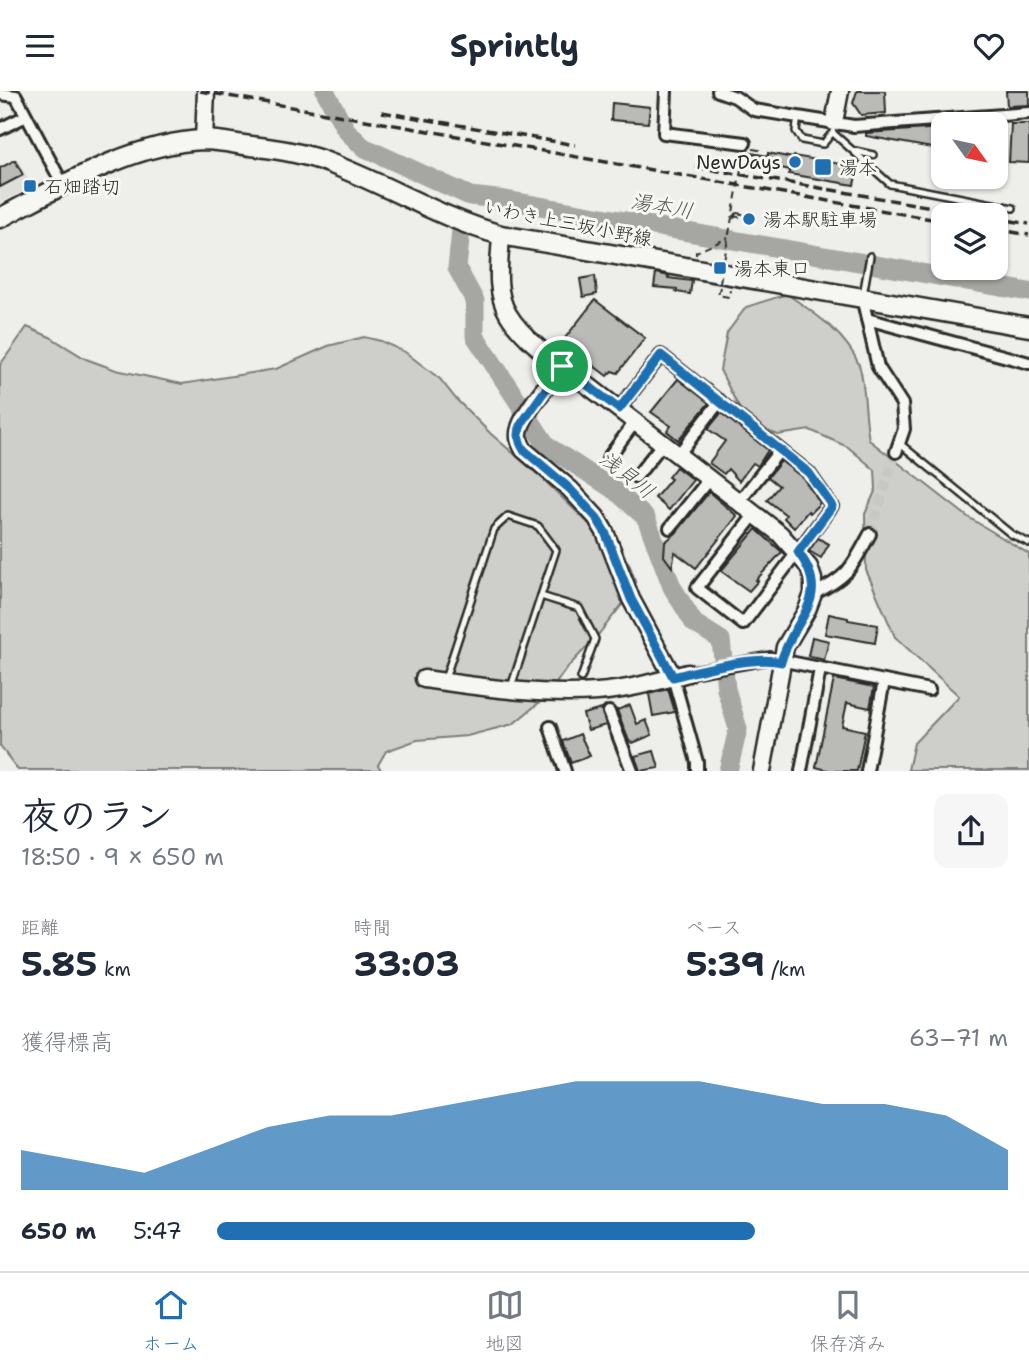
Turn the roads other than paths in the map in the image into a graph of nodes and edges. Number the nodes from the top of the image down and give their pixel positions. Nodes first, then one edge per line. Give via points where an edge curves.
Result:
1 (206, 91) edge
2 (666, 91) edge
3 (718, 91) edge
4 (841, 91) edge
5 (0, 94) edge
6 (735, 94) edge
7 (1029, 113) edge
8 (26, 116) junction
9 (798, 116) junction
10 (834, 128) junction
11 (0, 129) edge
12 (204, 140) junction
13 (745, 143) dead end
14 (854, 151) junction
15 (873, 155) dead end
16 (63, 185) junction
17 (1013, 208) dead end
18 (0, 218) edge
19 (501, 235) junction
20 (870, 257) dead end
21 (862, 297) junction
22 (867, 319) junction
23 (1029, 327) edge
24 (1029, 363) edge
25 (562, 366) junction
26 (720, 401) junction
27 (619, 409) junction
28 (635, 422) junction
29 (663, 443) junction
30 (898, 448) joint
31 (780, 450) junction
32 (678, 455) junction
33 (608, 457) dead end
34 (636, 477) dead end
35 (709, 479) junction
36 (739, 502) junction
37 (755, 514) junction
38 (670, 528) dead end
39 (870, 534) tunnel mouth
40 (1029, 543) edge
41 (798, 552) junction
42 (813, 594) junction
43 (541, 596) junction
44 (781, 662) junction
45 (820, 669) junction
46 (681, 675) junction
47 (580, 678) dead end
48 (424, 679) dead end
49 (884, 681) junction
50 (444, 682) junction
51 (929, 690) dead end
52 (509, 691) junction
53 (609, 712) dead end
54 (550, 727) dead end
55 (565, 771) edge
56 (632, 771) edge
57 (697, 771) edge
58 (762, 771) edge
59 (801, 771) edge
60 (867, 771) edge

1 - 12 street
2 - 13 street via 664,133
3 - 6 street
4 - 10 street
5 - 8 street via 16,96
6 - 9 street via 754,110
7 - 10 street
8 - 11 street
8 - 16 street
9 - 10 street
9 - 10 lane via 796,131 802,140 823,144
10 - 14 lane
12 - 16 main road, いわき上三坂小野線 via 135,154
12 - 19 main road, いわき上三坂小野線 via 307,155 452,219
14 - 15 lane
14 - 17 lane via 890,184
16 - 18 main road, いわき上三坂小野線
19 - 21 main road, いわき上三坂小野線
19 - 25 street via 499,284 508,314
20 - 21 lane
21 - 22 street
21 - 23 main road, いわき上三坂小野線
22 - 24 street
22 - 30 street via 878,367 902,404 904,429
25 - 27 street
25 - 46 street via 522,423 519,436 524,450 596,517 631,599
26 - 27 street via 661,355
26 - 31 street
26 - 32 street
27 - 28 street
28 - 29 street
28 - 33 street
29 - 32 street
29 - 34 street
30 - 40 lane
31 - 36 street
31 - 41 street via 809,473 832,506
32 - 35 street
35 - 36 street
35 - 38 street
36 - 37 street
37 - 41 street
37 - 41 street via 697,588 743,624
39 - 42 street via 844,576
41 - 42 street via 809,567
42 - 44 street
43 - 47 lane via 579,608 594,639
43 - 50 lane via 555,550 538,526 508,516 494,529
43 - 52 lane
44 - 45 street
44 - 46 street via 770,659
44 - 58 street
45 - 49 street
45 - 59 street
46 - 52 street via 600,692
46 - 57 street
48 - 50 street
49 - 51 street
49 - 60 street
50 - 52 street
53 - 56 street
54 - 55 street

